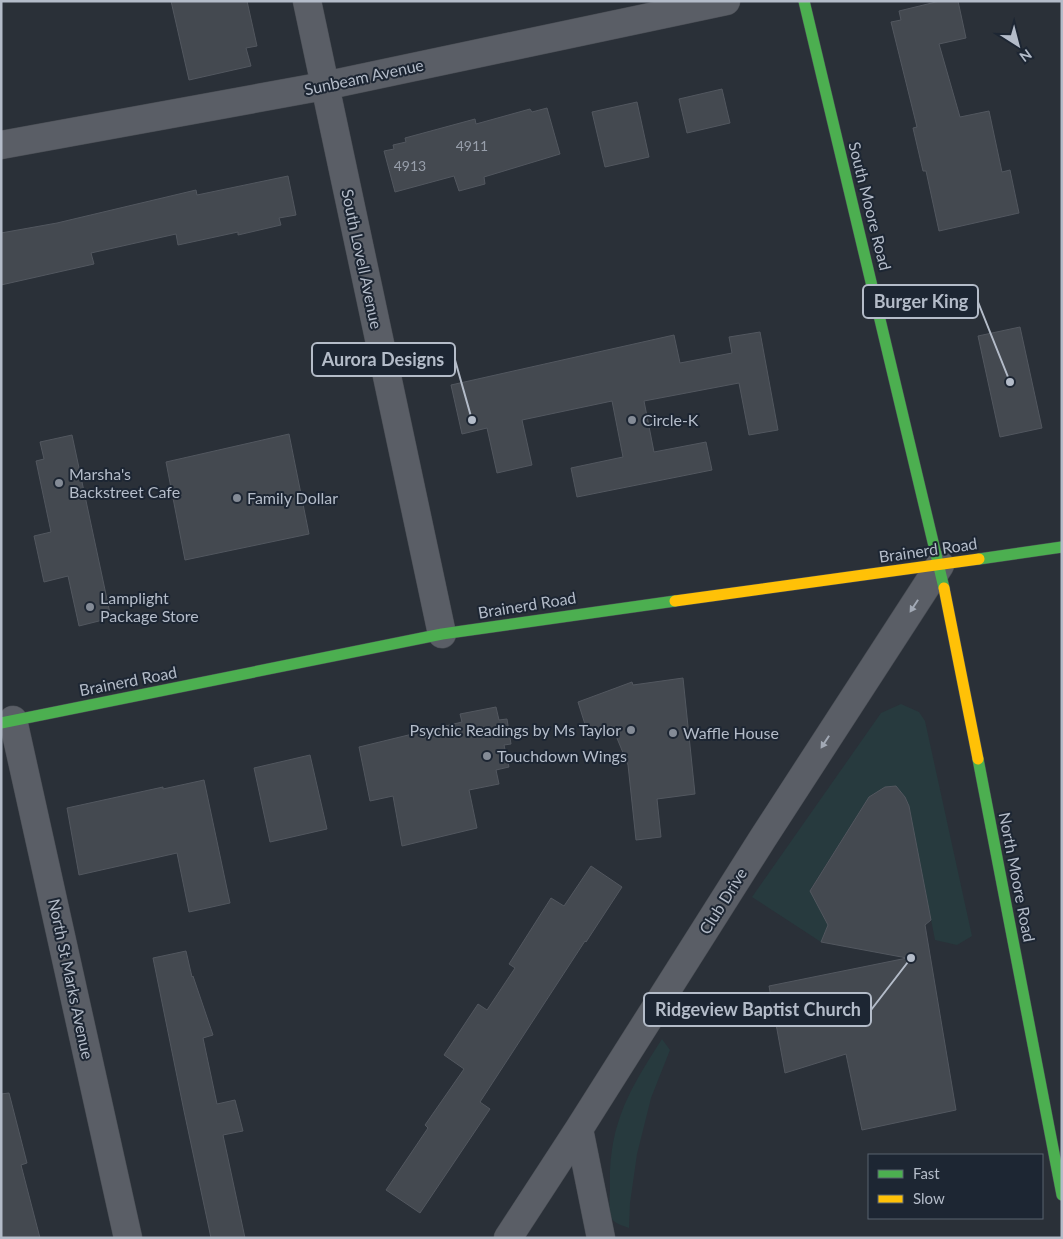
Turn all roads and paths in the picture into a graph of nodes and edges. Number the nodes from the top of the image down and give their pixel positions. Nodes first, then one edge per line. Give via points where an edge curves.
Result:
1 (307, 1) edge
2 (726, 1) edge
3 (804, 1) edge
4 (324, 86) junction
5 (1, 145) edge
6 (1062, 547) edge
7 (940, 565) junction
8 (442, 634) junction
9 (7, 722) edge
10 (579, 1129) junction
11 (1062, 1195) edge
12 (128, 1238) edge
13 (508, 1238) edge
14 (601, 1238) edge

1 - 4 street, South Lovell Avenue
2 - 4 street, Sunbeam Avenue
3 - 7 main road, South Moore Road
4 - 5 street, Sunbeam Avenue
4 - 8 street, South Lovell Avenue
6 - 7 main road, Brainerd Road
7 - 8 main road, Brainerd Road
7 -> 10 street, Club Drive
7 - 11 main road, North Moore Road
8 - 9 main road, Brainerd Road
9 - 12 street, North St Marks Avenue
10 - 13 street, Club Drive
10 - 14 street

